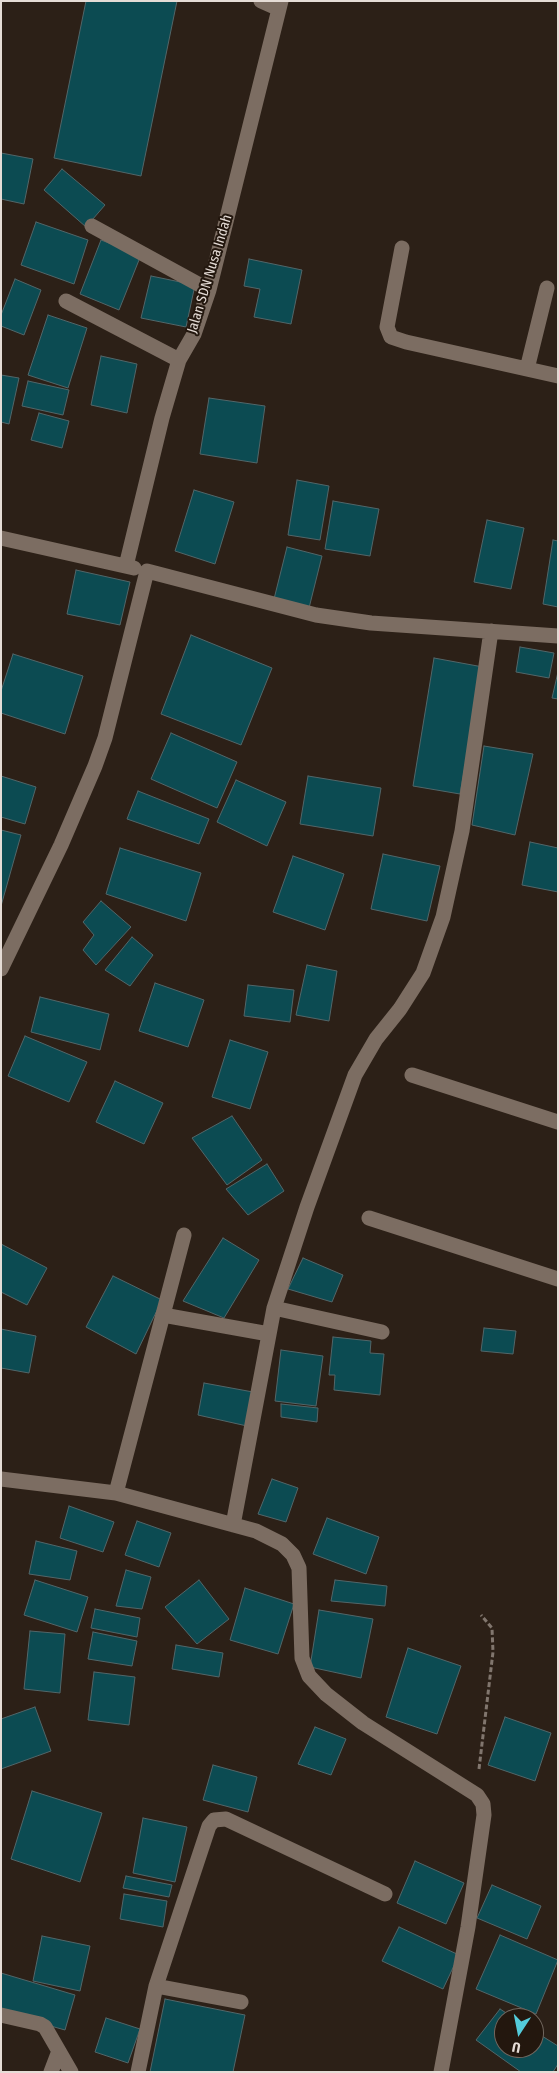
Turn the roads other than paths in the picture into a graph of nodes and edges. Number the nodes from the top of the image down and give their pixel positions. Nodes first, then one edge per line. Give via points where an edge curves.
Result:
1 (261, 1) edge
2 (280, 5) edge
3 (92, 226) dead end
4 (402, 248) dead end
5 (547, 288) dead end
6 (209, 290) junction
7 (66, 301) dead end
8 (179, 360) junction
9 (527, 369) junction
10 (558, 376) edge
11 (1, 538) edge
12 (126, 566) junction
13 (147, 570) junction
14 (490, 631) junction
15 (558, 636) edge
16 (1, 969) edge
17 (412, 1075) dead end
18 (558, 1122) edge
19 (369, 1218) dead end
20 (184, 1235) dead end
21 (558, 1279) edge
22 (274, 1308) junction
23 (163, 1315) junction
24 (382, 1332) dead end
25 (269, 1334) junction
26 (1, 1479) edge
27 (116, 1493) junction
28 (233, 1525) junction
29 (385, 1894) dead end
30 (156, 1986) junction
31 (241, 2002) dead end
32 (1, 2015) edge
33 (59, 2051) junction
34 (51, 2072) edge
35 (71, 2072) edge
36 (138, 2072) edge
37 (441, 2072) edge

1 - 2 street, Jalan SDN Nusa Indah
2 - 6 street, Jalan SDN Nusa Indah
3 - 6 street
4 - 9 street via 387,327 391,337
5 - 9 street
6 - 8 street, Jalan SDN Nusa Indah via 194,334
7 - 8 street
8 - 12 street, Jalan SDN Nusa Indah
9 - 10 street
11 - 12 street
12 - 13 street
13 - 14 street via 316,615 371,623
13 - 16 street via 95,766
14 - 15 street
14 - 22 street via 462,831 443,917 422,973 355,1075 306,1207
17 - 18 street
19 - 21 street
20 - 23 street
22 - 24 street
22 - 25 street
23 - 25 street
23 - 27 street
25 - 28 street
26 - 27 street
27 - 28 street
28 - 37 street via 282,1544 300,1568 302,1658 309,1676 363,1723 477,1795 483,1804 480,1850
29 - 30 street via 226,1818 214,1820 209,1826
30 - 31 street
30 - 36 street
32 - 33 street via 45,2027
33 - 34 street
33 - 35 street

